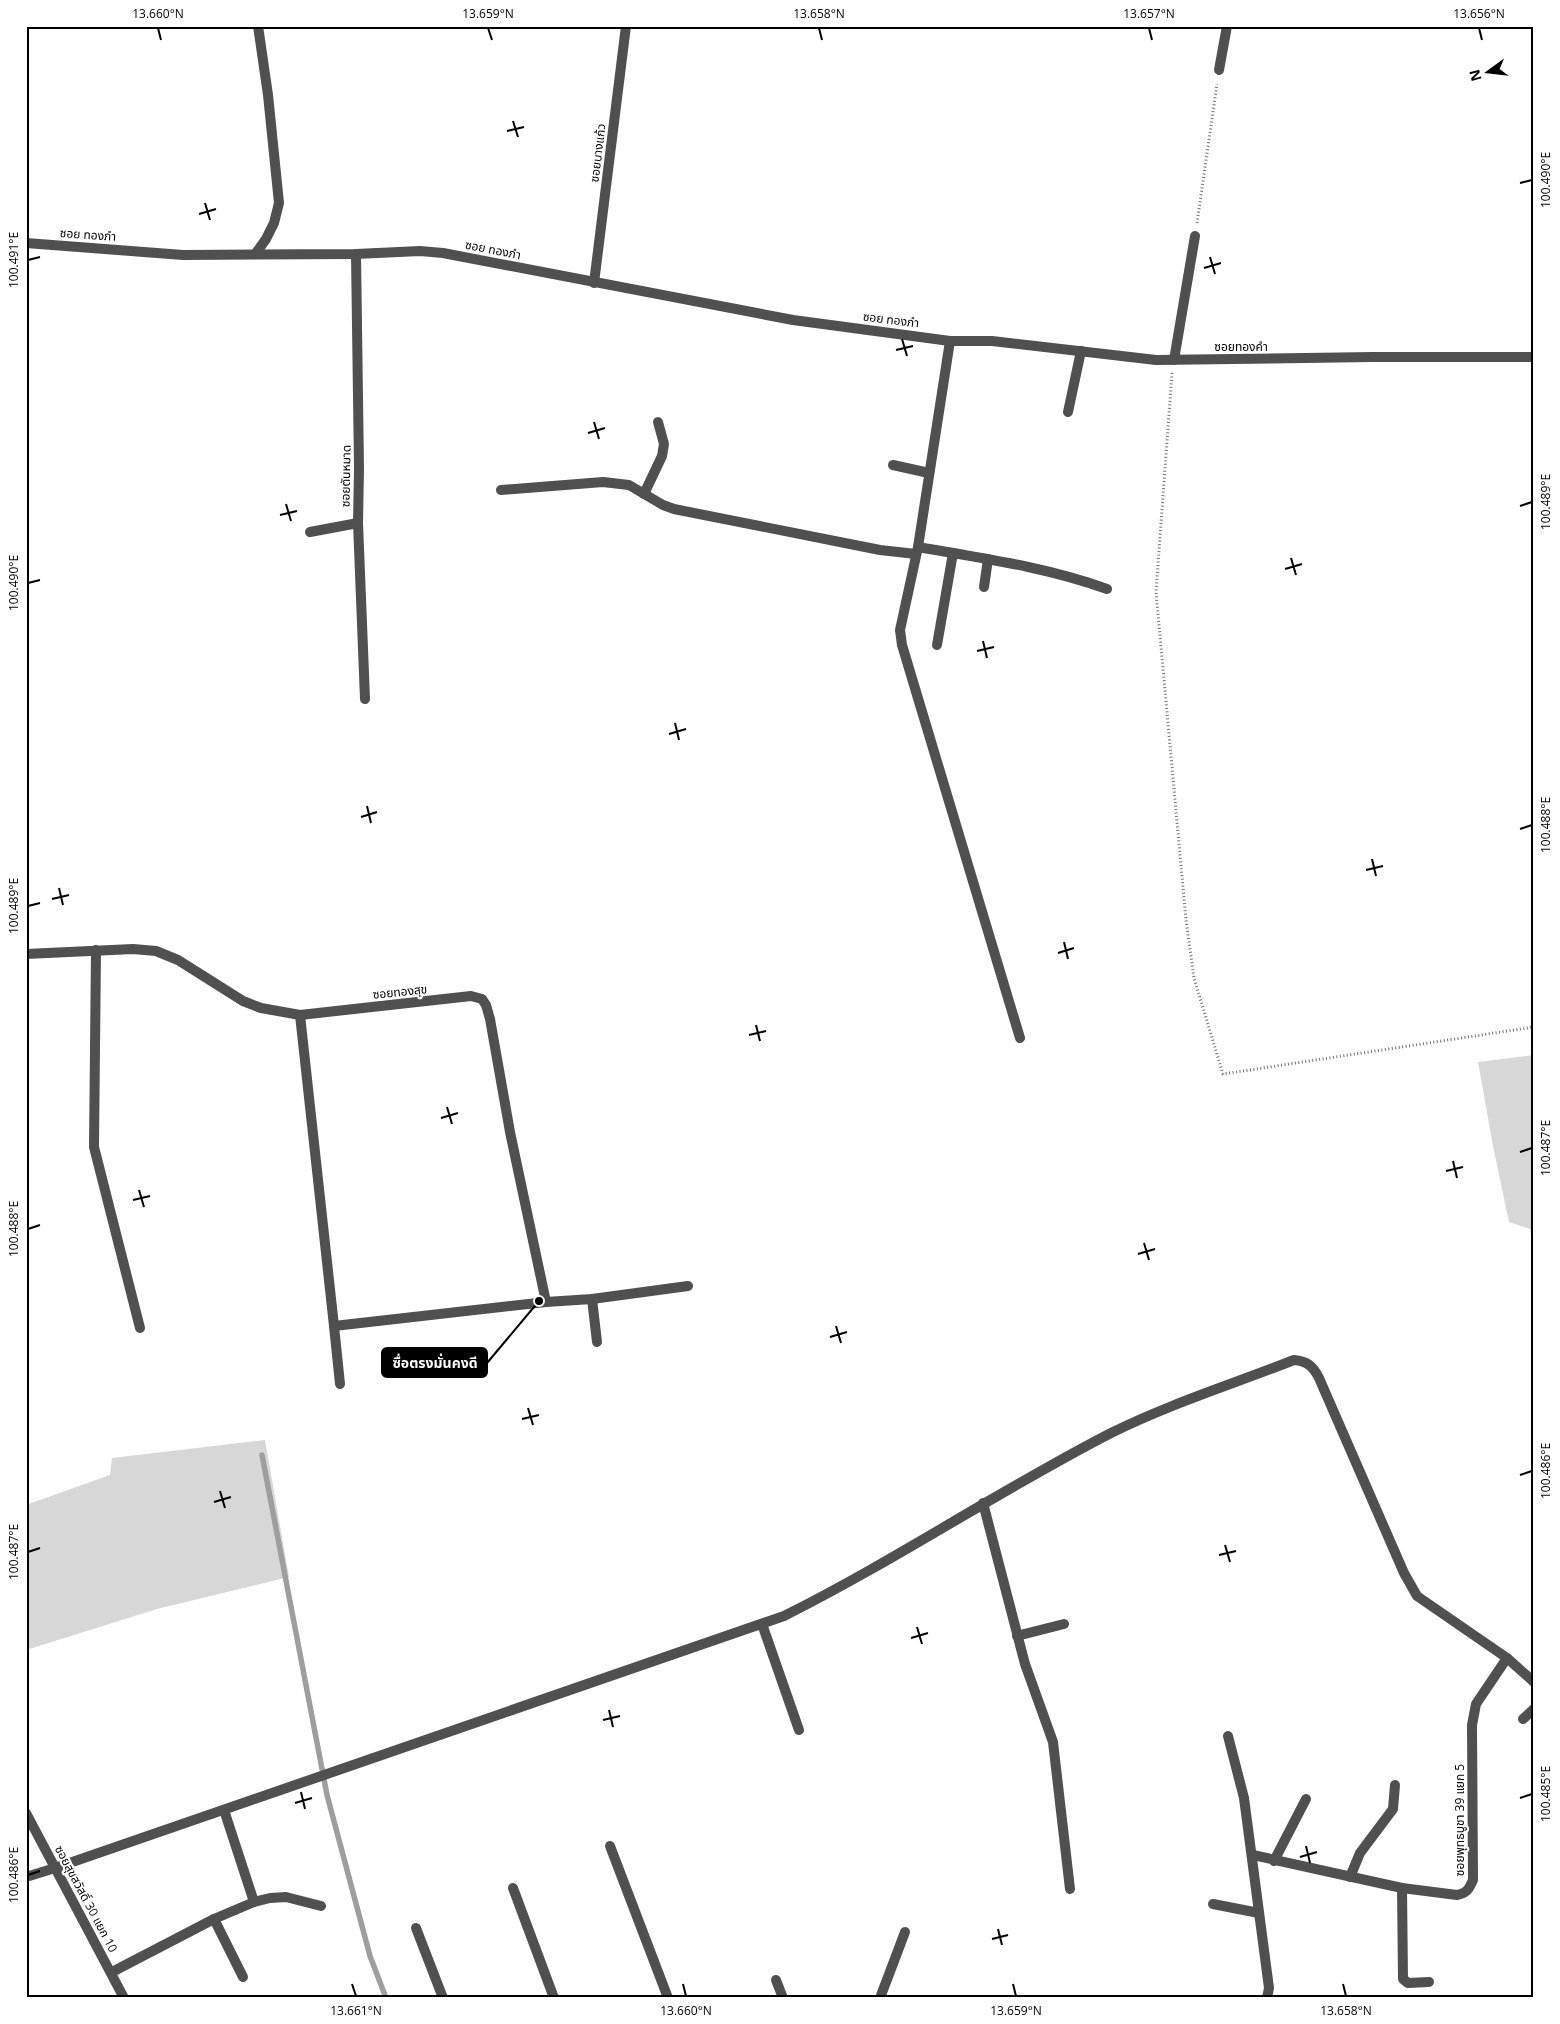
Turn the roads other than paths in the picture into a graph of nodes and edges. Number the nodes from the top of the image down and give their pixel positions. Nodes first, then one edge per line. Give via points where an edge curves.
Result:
1 (258, 26) edge
2 (626, 26) edge
3 (1227, 26) edge
4 (1219, 70) road end
5 (1195, 236) road end
6 (26, 243) edge
7 (256, 253) junction
8 (356, 254) junction
9 (594, 283) junction
10 (950, 340) junction
11 (1081, 351) junction
12 (1534, 357) edge
13 (1174, 360) junction
14 (1068, 412) dead end
15 (658, 422) dead end
16 (893, 465) dead end
17 (929, 473) junction
18 (502, 490) dead end
19 (644, 494) junction
20 (358, 523) junction
21 (310, 532) dead end
22 (917, 550) junction
23 (952, 553) junction
24 (988, 559) junction
25 (984, 588) dead end
26 (1107, 589) dead end
27 (937, 645) dead end
28 (365, 699) dead end
29 (96, 950) junction
30 (26, 954) edge
31 (300, 1015) junction
32 (1020, 1038) dead end
33 (688, 1286) dead end
34 (592, 1299) junction
35 (546, 1302) junction
36 (334, 1326) junction
37 (140, 1328) dead end
38 (597, 1342) dead end
39 (340, 1384) dead end
40 (984, 1503) junction
41 (762, 1624) junction
42 (1064, 1624) dead end
43 (1018, 1636) junction
44 (1507, 1658) junction
45 (1534, 1682) edge
46 (1534, 1709) edge
47 (1523, 1719) dead end
48 (799, 1730) dead end
49 (1228, 1736) dead end
50 (1395, 1785) dead end
51 (1306, 1799) dead end
52 (224, 1810) junction
53 (26, 1813) edge
54 (610, 1846) dead end
55 (1253, 1855) junction
56 (1274, 1861) junction
57 (55, 1868) junction
58 (1350, 1877) junction
59 (26, 1878) edge
60 (513, 1888) dead end
61 (1402, 1888) junction
62 (1070, 1889) dead end
63 (254, 1902) junction
64 (1213, 1904) dead end
65 (321, 1906) dead end
66 (1259, 1914) junction
67 (214, 1920) junction
68 (416, 1928) dead end
69 (906, 1932) dead end
70 (112, 1972) junction
71 (243, 1977) dead end
72 (776, 1980) dead end
73 (1429, 1982) dead end
74 (124, 1998) edge
75 (443, 1998) edge
76 (554, 1998) edge
77 (668, 1998) edge
78 (783, 1998) edge
79 (880, 1998) edge
80 (1267, 1998) edge

1 - 7 street via 279,203 274,223
2 - 9 street, ซอยบางแก้ว
3 - 4 street
5 - 13 street
6 - 7 street, ซอย ทองภํา via 183,255
7 - 8 street, ซอย ทองภํา
8 - 9 street, ซอย ทองภํา via 444,253
8 - 20 street, ซอยตันหมาด
9 - 10 street, ซอย ทองภํา via 793,320
10 - 11 street, ซอยทองคำ via 992,341
10 - 17 street
11 - 13 street, ซอยทองคำ
11 - 14 street
12 - 13 street, ซอยทองคำ
15 - 19 street via 664,444 662,456
16 - 17 street
17 - 22 street
18 - 19 street via 603,482 629,486
19 - 22 street via 674,509 880,550
20 - 21 street
20 - 28 street, ซอยตันหมาด
22 - 23 street
22 - 32 street via 900,630 902,645
23 - 24 street
23 - 27 street
24 - 25 street
24 - 26 street
29 - 30 street, ซอยทองสุข
29 - 31 street, ซอยทองสุข via 156,951 178,960 242,1000 261,1008
29 - 37 street via 94,1147
31 - 35 street, ซอยทองสุข via 471,996 482,999 490,1019
31 - 36 street
33 - 34 street
34 - 35 street
34 - 38 street
35 - 36 street
36 - 39 street
40 - 41 street via 824,1596
40 - 43 street
40 - 44 street via 1112,1433 1150,1416 1294,1360 1303,1361 1313,1367 1320,1378 1404,1573 1417,1596
41 - 48 street
41 - 52 street
42 - 43 street
43 - 62 street via 1053,1742
44 - 45 street
44 - 61 street, ซอยพุทธบูชา 39 แยก 5 via 1476,1704 1472,1726 1473,1880 1469,1889 1456,1895
46 - 47 street
49 - 55 street via 1244,1798
50 - 58 street via 1393,1808 1360,1853
51 - 56 street
52 - 57 street
52 - 63 street
53 - 57 street, ซอยสุขสวัสดิ์ 30 แยก 10
54 - 77 street
55 - 56 street, ซอยพุทธบูชา 39 แยก 5
55 - 66 street
56 - 58 street, ซอยพุทธบูชา 39 แยก 5
57 - 59 street
57 - 70 street, ซอยสุขสวัสดิ์ 30 แยก 10
58 - 61 street, ซอยพุทธบูชา 39 แยก 5
60 - 76 street
61 - 73 street via 1403,1979 1408,1983
63 - 65 street via 286,1898
63 - 67 street
64 - 66 street
66 - 80 street via 1269,1988
67 - 70 street
67 - 71 street
68 - 75 street
69 - 79 street
70 - 74 street, ซอยสุขสวัสดิ์ 30 แยก 10
72 - 78 street

